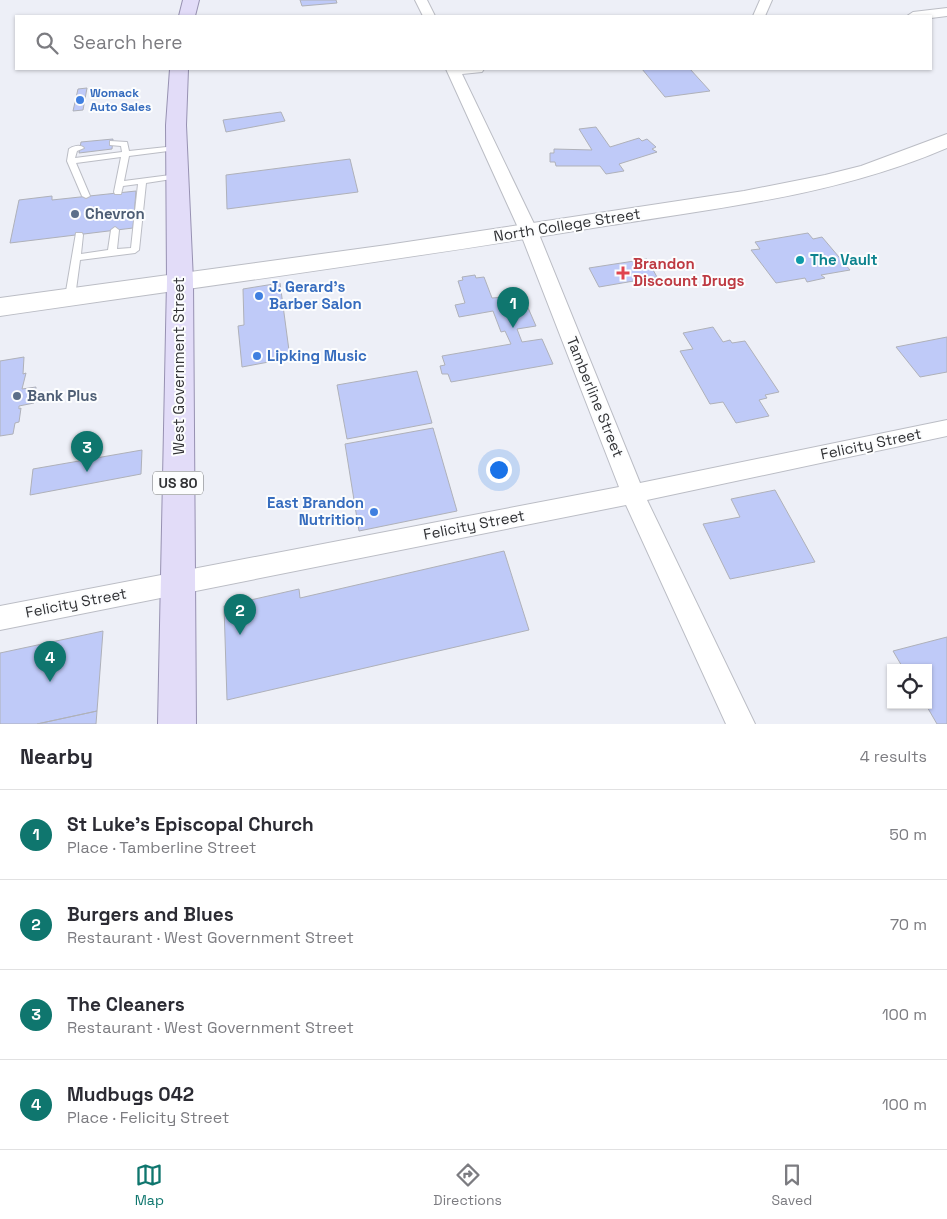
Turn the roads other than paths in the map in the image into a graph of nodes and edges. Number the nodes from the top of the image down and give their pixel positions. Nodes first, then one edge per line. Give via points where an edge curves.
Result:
1 (191, 0) edge
2 (421, 0) edge
3 (766, 0) edge
4 (947, 12) edge
5 (187, 15) edge
6 (428, 15) edge
7 (759, 15) edge
8 (922, 15) edge
9 (179, 70) edge
10 (454, 70) edge
11 (947, 140) edge
12 (113, 143) dead end
13 (80, 148) dead end
14 (176, 148) junction
15 (126, 154) junction
16 (71, 161) junction
17 (178, 176) junction
18 (142, 181) junction
19 (86, 196) dead end
20 (115, 230) dead end
21 (529, 232) junction
22 (79, 234) dead end
23 (112, 252) junction
24 (76, 258) junction
25 (180, 281) junction
26 (70, 297) junction
27 (0, 307) edge
28 (947, 428) edge
29 (633, 494) junction
30 (177, 582) junction
31 (0, 618) edge
32 (177, 724) edge
33 (741, 724) edge

1 - 5 main road
2 - 6 street
3 - 7 street
4 - 8 street
9 - 14 main road, West Government Street / US 80
10 - 21 street, Tamberline Street
11 - 21 main road, North College Street via 894,163 840,179
12 - 15 lane via 124,144
13 - 16 lane via 73,148
14 - 15 lane
14 - 17 main road, West Government Street / US 80
15 - 16 lane
15 - 18 lane via 119,188
16 - 19 lane
17 - 18 lane
17 - 25 main road, West Government Street / US 80
18 - 23 lane via 135,250
20 - 23 lane
21 - 25 main road, North College Street
21 - 29 street, Tamberline Street
22 - 24 lane
23 - 24 lane
24 - 26 lane
25 - 26 main road, North College Street
25 - 30 main road, West Government Street / US 80
26 - 27 main road, North College Street
28 - 29 street, Felicity Street
29 - 30 street, Felicity Street
29 - 33 street, Tamberline Street via 728,703
30 - 31 street, Felicity Street
30 - 32 main road, West Government Street / US 80

